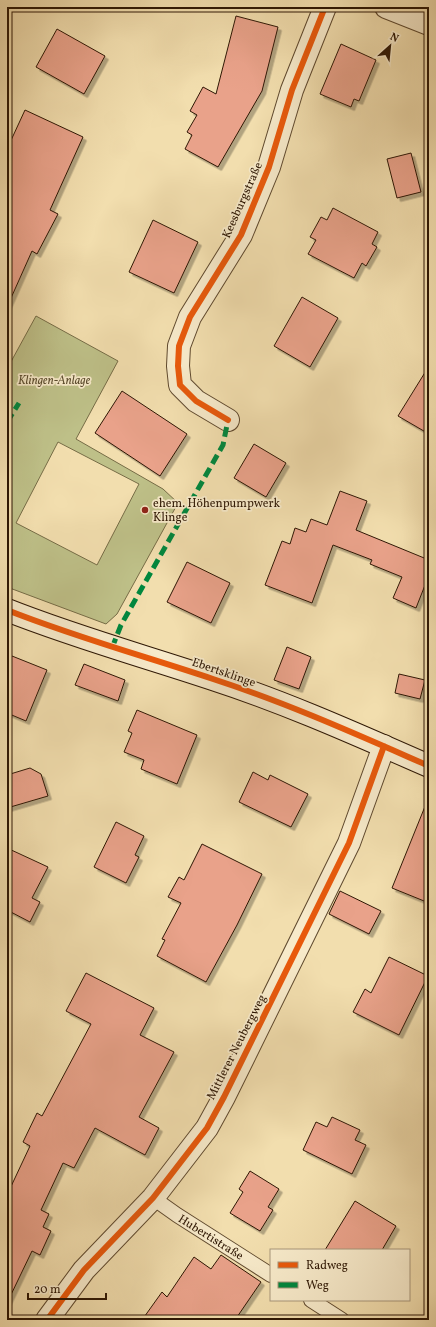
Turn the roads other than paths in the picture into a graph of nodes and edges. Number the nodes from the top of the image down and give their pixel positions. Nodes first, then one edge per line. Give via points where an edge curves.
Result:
1 (325, 7) edge
2 (386, 7) edge
3 (429, 24) edge
4 (228, 420) dead end
5 (7, 610) edge
6 (384, 746) junction
7 (429, 766) edge
8 (153, 1198) junction
9 (270, 1274) edge
10 (313, 1301) edge
11 (47, 1320) edge
12 (342, 1320) edge

1 - 4 street, Keesburgstraße via 292,90 269,167 241,235 190,318 180,346 180,386 196,401
2 - 3 street
5 - 6 street, Ebertsklinge via 92,642 222,682
6 - 7 street, Ebertsklinge
6 - 8 street, Mittlerer Neubergweg via 349,843 224,1097 207,1128
8 - 9 lane, Hubertistraße
8 - 11 street, Mittlerer Neubergweg via 84,1270
10 - 12 lane

